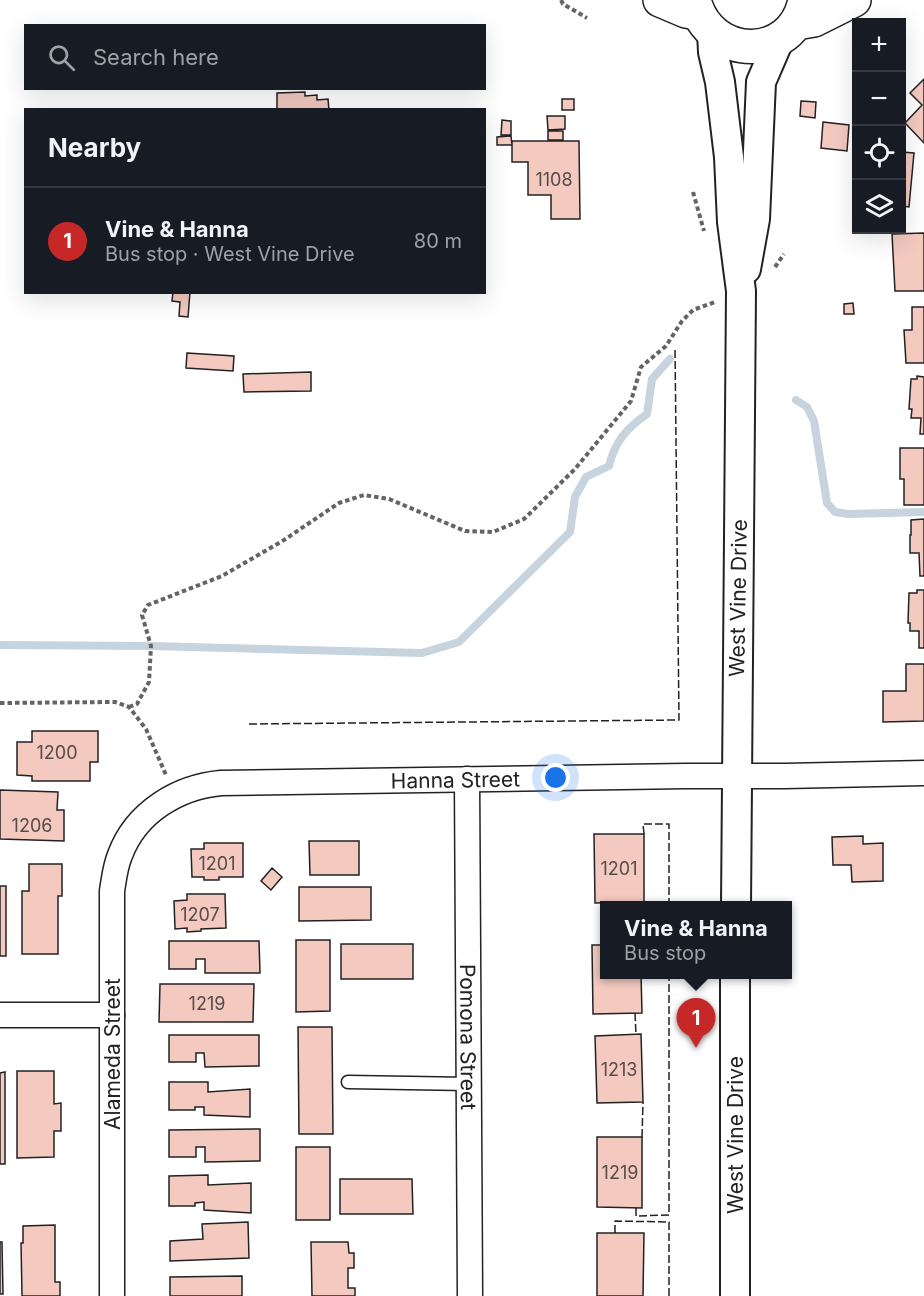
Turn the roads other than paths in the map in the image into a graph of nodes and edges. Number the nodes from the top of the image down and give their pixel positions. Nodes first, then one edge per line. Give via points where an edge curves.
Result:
1 (660, 0) edge
2 (854, 0) edge
3 (701, 15) edge
4 (794, 20) edge
5 (741, 291) junction
6 (924, 773) edge
7 (736, 775) junction
8 (467, 779) junction
9 (142, 819) joint
10 (736, 901) edge
11 (735, 979) edge
12 (0, 1015) edge
13 (112, 1015) junction
14 (348, 1082) dead end
15 (469, 1084) junction
16 (112, 1296) edge
17 (470, 1296) edge
18 (735, 1296) edge

1 - 3 main road
2 - 4 main road via 814,20
3 - 4 main road via 722,40 743,46 766,44
3 - 5 street, West Vine Drive via 720,82
4 - 5 street, West Vine Drive via 761,82 755,219
5 - 7 street, West Vine Drive
6 - 7 street, Hanna Street
7 - 8 street, Hanna Street
7 - 10 street, West Vine Drive
8 - 9 street, Hanna Street via 221,783 174,795
8 - 15 street, Pomona Street
9 - 13 street, Alameda Street via 115,869
11 - 18 street, West Vine Drive
12 - 13 street
13 - 16 street, Alameda Street
14 - 15 lane
15 - 17 street, Pomona Street

